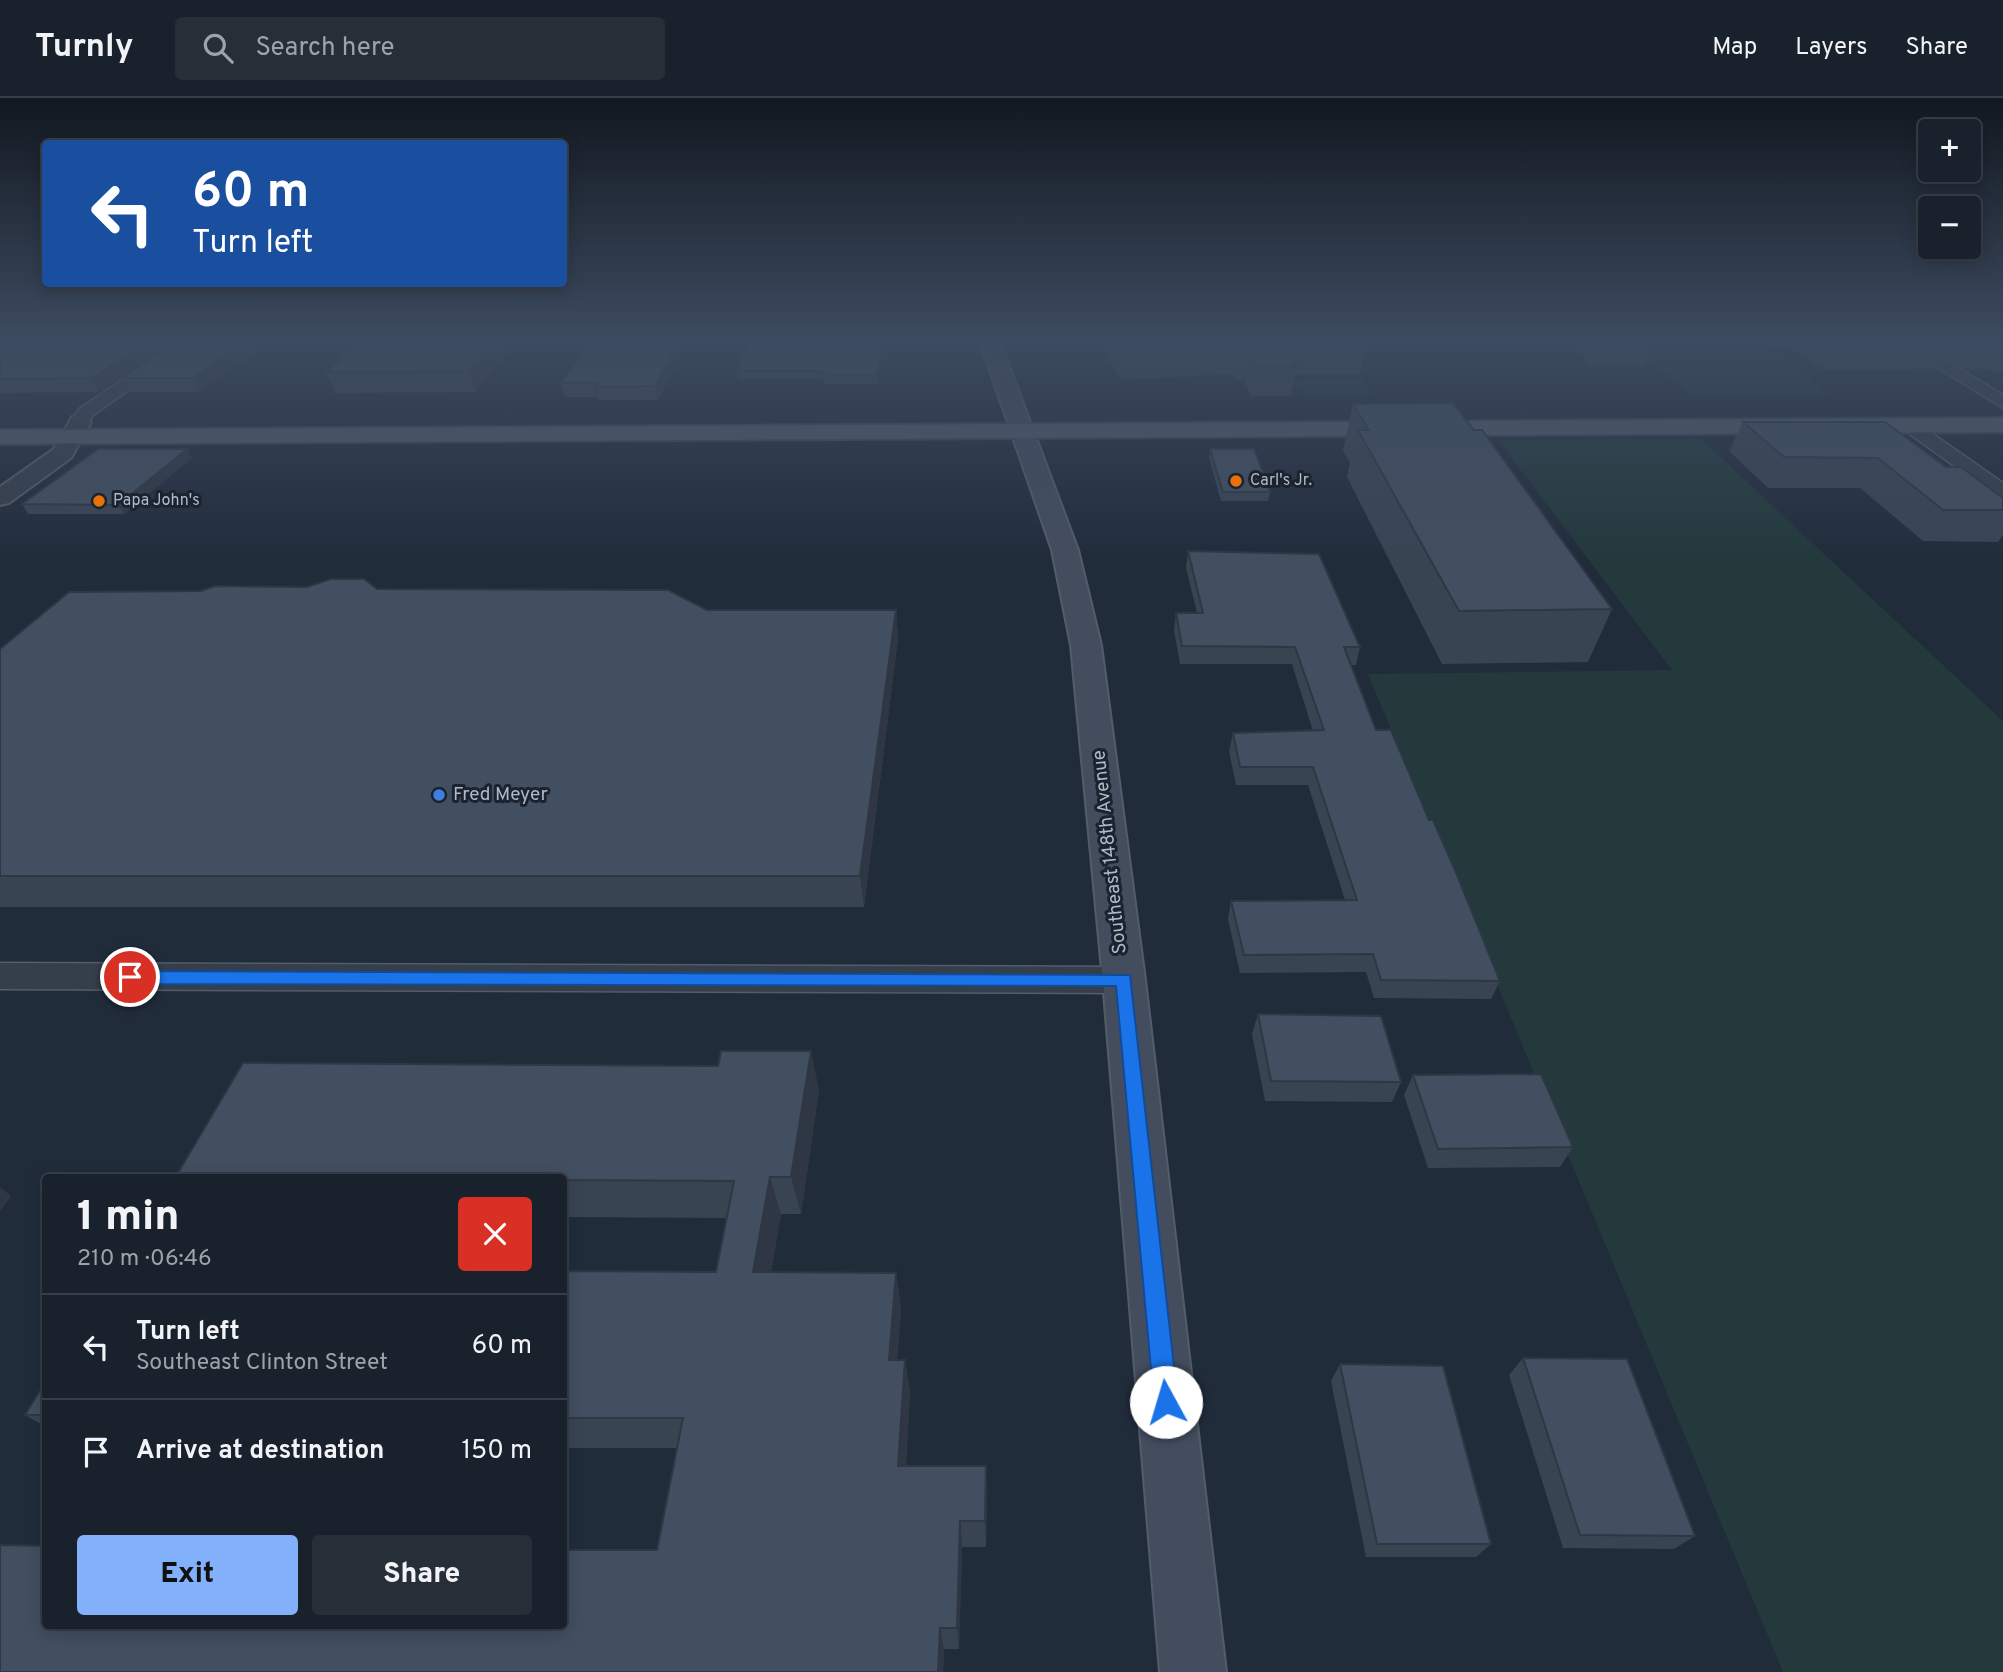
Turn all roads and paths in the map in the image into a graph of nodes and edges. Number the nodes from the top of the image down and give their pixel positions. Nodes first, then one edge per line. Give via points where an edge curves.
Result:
1 (85, 412) edge
2 (1016, 412) edge
3 (1802, 412) edge
4 (1019, 422) junction
5 (0, 423) edge
6 (2003, 425) edge
7 (1910, 426) junction
8 (77, 429) junction
9 (0, 437) edge
10 (2003, 492) edge
11 (0, 498) edge
12 (0, 976) edge
13 (1124, 980) junction
14 (1193, 1672) edge

1 - 8 street
2 - 4 main road, Southeast 148th Avenue
3 - 4 main road
4 - 7 main road
4 - 8 main road
4 - 13 main road, Southeast 148th Avenue via 1065,550 1086,645
5 - 8 main road
6 - 7 main road
7 - 10 street
8 - 9 main road
8 - 11 street via 63,453
12 - 13 street
13 - 14 main road, Southeast 148th Avenue

